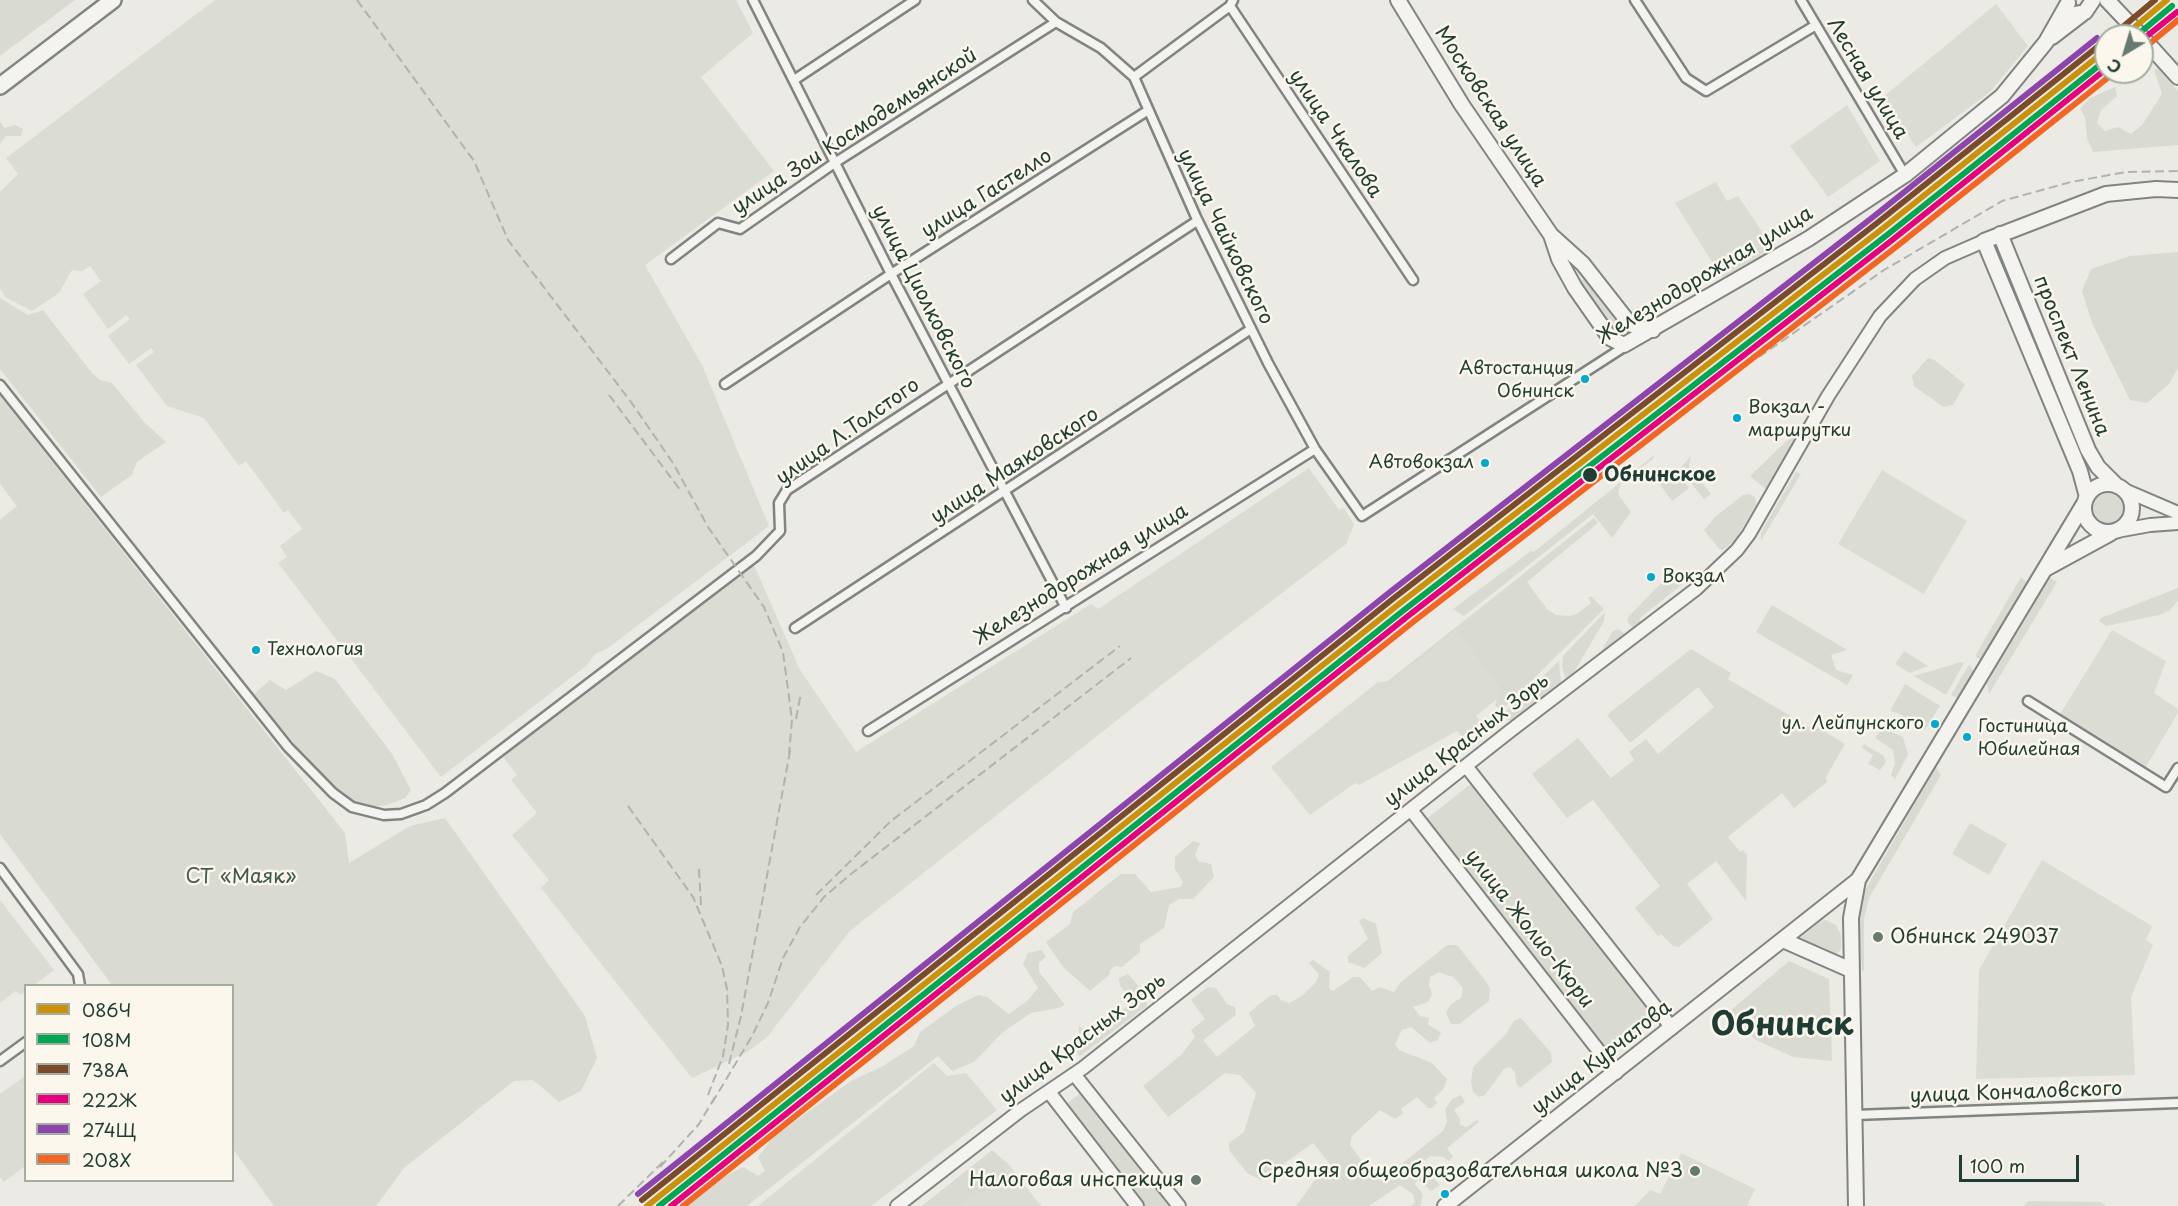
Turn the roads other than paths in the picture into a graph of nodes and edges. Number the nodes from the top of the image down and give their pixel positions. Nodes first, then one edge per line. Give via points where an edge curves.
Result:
1 (113, 0) edge
2 (753, 0) edge
3 (915, 0) edge
4 (1033, 0) edge
5 (1398, 0) edge
6 (1635, 0) edge
7 (1801, 0) edge
8 (2107, 0) edge
9 (2069, 1) edge
10 (1231, 3) edge
11 (2087, 8) edge
12 (2121, 16) junction
13 (1056, 22) junction
14 (2129, 24) edge
15 (1816, 25) junction
16 (2046, 42) junction
17 (2154, 50) edge
18 (1134, 77) junction
19 (2178, 77) edge
20 (794, 80) junction
21 (0, 87) edge
22 (1147, 111) junction
23 (837, 162) junction
24 (1905, 175) junction
25 (2178, 190) edge
26 (1197, 221) junction
27 (2000, 234) junction
28 (1551, 235) junction
29 (1984, 241) junction
30 (671, 259) dead end
31 (1590, 273) junction
32 (891, 274) junction
33 (1413, 280) dead end
34 (1575, 288) junction
35 (1630, 324) junction
36 (1251, 329) junction
37 (1653, 330) junction
38 (1610, 338) junction
39 (1628, 344) junction
40 (1607, 356) junction
41 (948, 382) junction
42 (725, 384) dead end
43 (0, 385) edge
44 (1315, 449) junction
45 (2119, 487) junction
46 (1005, 493) junction
47 (2086, 500) junction
48 (2178, 513) edge
49 (1362, 516) joint
50 (2178, 523) edge
51 (2114, 532) junction
52 (2045, 569) junction
53 (1066, 608) junction
54 (795, 628) dead end
55 (2028, 701) dead end
56 (868, 731) dead end
57 (1467, 766) junction
58 (2178, 768) edge
59 (1411, 810) junction
60 (0, 868) edge
61 (1858, 879) junction
62 (1783, 940) junction
63 (1851, 970) junction
64 (80, 984) edge
65 (1672, 1028) junction
66 (24, 1043) edge
67 (0, 1061) edge
68 (1616, 1073) junction
69 (1074, 1074) junction
70 (1049, 1092) junction
71 (2178, 1103) edge
72 (1855, 1115) junction
73 (897, 1206) edge
74 (1137, 1206) edge
75 (1179, 1206) edge
76 (1445, 1206) edge
77 (1856, 1206) edge

1 - 21 highway
2 - 20 street, улица Циолковского
3 - 20 street
4 - 13 street, улица Чайковского
5 - 28 main road, Московская улица via 1462,105
6 - 15 street via 1686,78 1706,91
7 - 15 street, Лесная улица
8 - 12 main road
9 - 11 main road via 2070,11
9 - 16 main road
10 - 18 street
10 - 33 street, улица Чкалова
11 - 12 main road via 2105,9
11 - 16 main road
12 - 14 main road
13 - 18 street, улица Чайковского via 1101,48
13 - 23 street, улица Зои Космодемьянской
15 - 24 street, Лесная улица
16 - 24 main road, Железнодорожная улица via 2002,96
17 - 19 main road
18 - 22 street, улица Чайковского
20 - 23 street, улица Циолковского
22 - 26 street, улица Чайковского
22 - 32 street, улица Гастелло
23 - 30 street, улица Зои Космодемьянской via 740,229 718,224
23 - 32 street, улица Циолковского
24 - 37 main road, Железнодорожная улица via 1808,239
25 - 27 main road via 2106,194
26 - 36 street, улица Чайковского
26 - 41 street, улица Л.Толстого
27 - 29 main road
27 - 45 main road, проспект Ленина via 2088,450 2098,467
28 - 31 main road, Московская улица
28 - 34 main road, Московская улица
29 - 47 main road, проспект Ленина via 2080,471
29 - 57 street, улица Красных Зорь via 1945,258 1922,274 1880,316 1828,396 1749,534 1720,567
31 - 34 main road via 1578,276
31 - 35 main road, Московская улица
32 - 41 street, улица Циолковского
32 - 42 street, улица Гастелло
34 - 38 main road, Московская улица
35 - 37 main road
35 - 39 main road via 1632,337
36 - 44 street, улица Чайковского
36 - 46 street, улица Маяковского
37 - 39 main road, Железнодорожная улица
38 - 39 main road via 1618,344
38 - 40 street
39 - 40 street, Железнодорожная улица
40 - 49 street, Железнодорожная улица
41 - 43 street, улица Л.Толстого via 787,490 778,503 780,531 756,556 445,793 426,805 384,815 352,807 288,747
41 - 46 street, улица Циолковского
44 - 49 street, улица Чайковского
44 - 53 street, Железнодорожная улица
45 - 47 main road via 2100,486
45 - 48 street, проспект Ленина
45 - 51 main road via 2130,497 2132,508 2126,525
46 - 53 street, улица Циолковского
46 - 54 street, улица Маяковского
47 - 51 main road via 2084,514 2090,524 2099,531
47 - 52 main road
50 - 51 street
51 - 52 main road
52 - 61 main road
53 - 56 street, Железнодорожная улица
55 - 58 street via 2166,787
57 - 59 street, улица Красных Зорь
57 - 65 street
59 - 68 street, улица Жолио-Кюри
59 - 69 street, улица Красных Зорь
60 - 64 street via 78,974
61 - 62 main road, улица Курчатова
61 - 63 main road via 1851,918
62 - 63 main road
62 - 65 main road, улица Курчатова
63 - 72 main road
65 - 68 main road, улица Курчатова
66 - 67 street
68 - 76 main road, улица Курчатова
69 - 70 street, улица Красных Зорь
69 - 75 street
70 - 73 street, улица Красных Зорь
70 - 74 street
71 - 72 street, улица Кончаловского
72 - 77 main road

